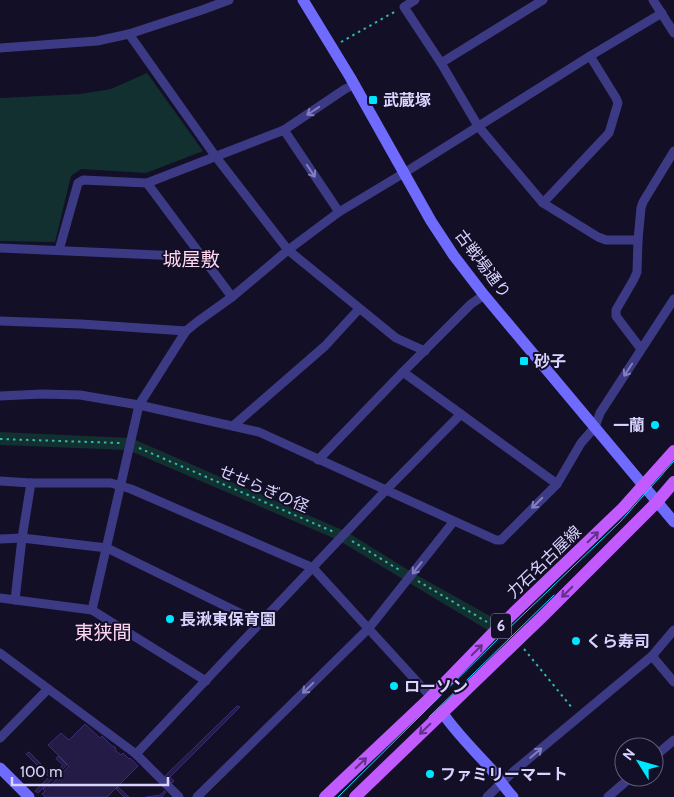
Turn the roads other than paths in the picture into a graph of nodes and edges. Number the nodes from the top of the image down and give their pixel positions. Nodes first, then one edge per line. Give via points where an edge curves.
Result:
1 (198, 0) edge
2 (228, 0) edge
3 (303, 0) edge
4 (415, 0) edge
5 (543, 0) edge
6 (653, 0) edge
7 (202, 10) junction
8 (662, 13) junction
9 (674, 33) edge
10 (129, 34) junction
11 (0, 48) edge
12 (590, 56) junction
13 (441, 63) junction
14 (354, 85) junction
15 (478, 126) junction
16 (284, 130) junction
17 (674, 152) edge
18 (216, 157) junction
19 (404, 173) junction
20 (147, 183) junction
21 (543, 203) junction
22 (340, 212) junction
23 (638, 240) junction
24 (0, 248) edge
25 (60, 250) junction
26 (288, 250) junction
27 (202, 259) junction
28 (484, 295) junction
29 (232, 297) junction
30 (674, 299) edge
31 (359, 309) junction
32 (0, 321) edge
33 (186, 332) junction
34 (642, 349) junction
35 (425, 351) junction
36 (402, 372) junction
37 (0, 396) edge
38 (139, 405) junction
39 (461, 414) junction
40 (233, 426) junction
41 (594, 427) junction
42 (674, 451) edge
43 (318, 460) junction
44 (0, 481) edge
45 (674, 482) edge
46 (31, 483) junction
47 (557, 484) junction
48 (121, 486) junction
49 (644, 486) junction
50 (386, 490) junction
51 (657, 502) junction
52 (454, 521) junction
53 (674, 522) edge
54 (22, 538) junction
55 (0, 539) edge
56 (107, 548) junction
57 (313, 568) junction
58 (0, 598) edge
59 (15, 600) junction
60 (92, 610) junction
61 (260, 623) junction
62 (369, 628) junction
63 (674, 630) edge
64 (0, 654) edge
65 (652, 656) junction
66 (206, 681) junction
67 (674, 682) edge
68 (48, 689) junction
69 (431, 697) junction
70 (442, 712) junction
71 (0, 738) edge
72 (674, 740) edge
73 (664, 748) edge
74 (136, 754) junction
75 (0, 768) edge
76 (501, 784) junction
77 (620, 787) edge
78 (29, 797) edge
79 (179, 797) edge
80 (197, 797) edge
81 (325, 797) edge
82 (355, 797) edge
83 (487, 797) edge
84 (513, 797) edge
85 (608, 797) edge

1 - 7 street
2 - 7 street
3 - 14 street, 古戦場通り
4 - 13 street via 404,7
5 - 13 street
6 - 8 street
7 - 10 street
8 - 9 street
8 - 12 street
10 - 11 street via 97,41
10 - 18 street
12 - 15 street
12 - 21 street via 618,104 609,133
13 - 15 street
14 -> 16 street
14 - 19 street, 古戦場通り
15 - 19 street
15 - 21 street
16 - 18 street
16 -> 22 street
17 - 23 street via 643,202
18 - 20 street
18 - 26 street
19 - 22 street
19 - 28 street, 古戦場通り via 431,221
20 - 25 street via 83,180 78,183
20 - 27 street
21 - 23 street via 598,237
22 - 26 street
23 - 34 street via 637,272 616,310 616,316
24 - 25 street
25 - 27 street
26 - 29 street
26 - 31 street
27 - 29 street
28 - 35 street
28 - 41 street, 古戦場通り
29 - 33 street
30 - 34 street
31 - 35 street via 396,338
31 - 40 street via 325,346
32 - 33 street
33 - 38 street
34 -> 41 street
35 - 36 street
36 - 39 street
36 - 43 street
37 - 38 street via 80,395
38 - 40 street
38 - 48 street
39 - 47 street
39 - 50 street
40 - 43 street via 259,432
41 - 47 street
41 - 49 street, 古戦場通り
42 - 49 main road, 力石名古屋線 / 6
43 - 50 street
44 - 46 street
45 - 51 main road, 6
46 - 48 street via 110,483
46 - 54 street
47 -> 52 street via 501,540
48 - 56 street
48 - 57 street
49 - 51 street, 古戦場通り
69 -> 49 main road, 力石名古屋線 / 6
50 - 52 street
50 - 57 street
51 - 53 street, 古戦場通り
51 -> 70 main road, 6
52 -> 62 street
54 - 55 street
54 - 56 street
54 - 59 street
56 - 60 street
56 - 61 street
57 - 61 street
57 - 62 street
58 - 59 street
59 - 60 street
60 - 66 street
61 - 66 street
62 - 69 street
62 -> 80 street
63 - 65 street
64 - 68 street
65 - 67 street
76 -> 65 street
66 - 74 street
68 - 71 street
68 - 74 street
81 -> 69 main road, 力石名古屋線 / 6
70 - 76 street
70 -> 82 main road, 6
72 - 73 street
74 - 79 street
75 - 78 street
76 - 83 street
76 - 84 street
77 - 85 street

